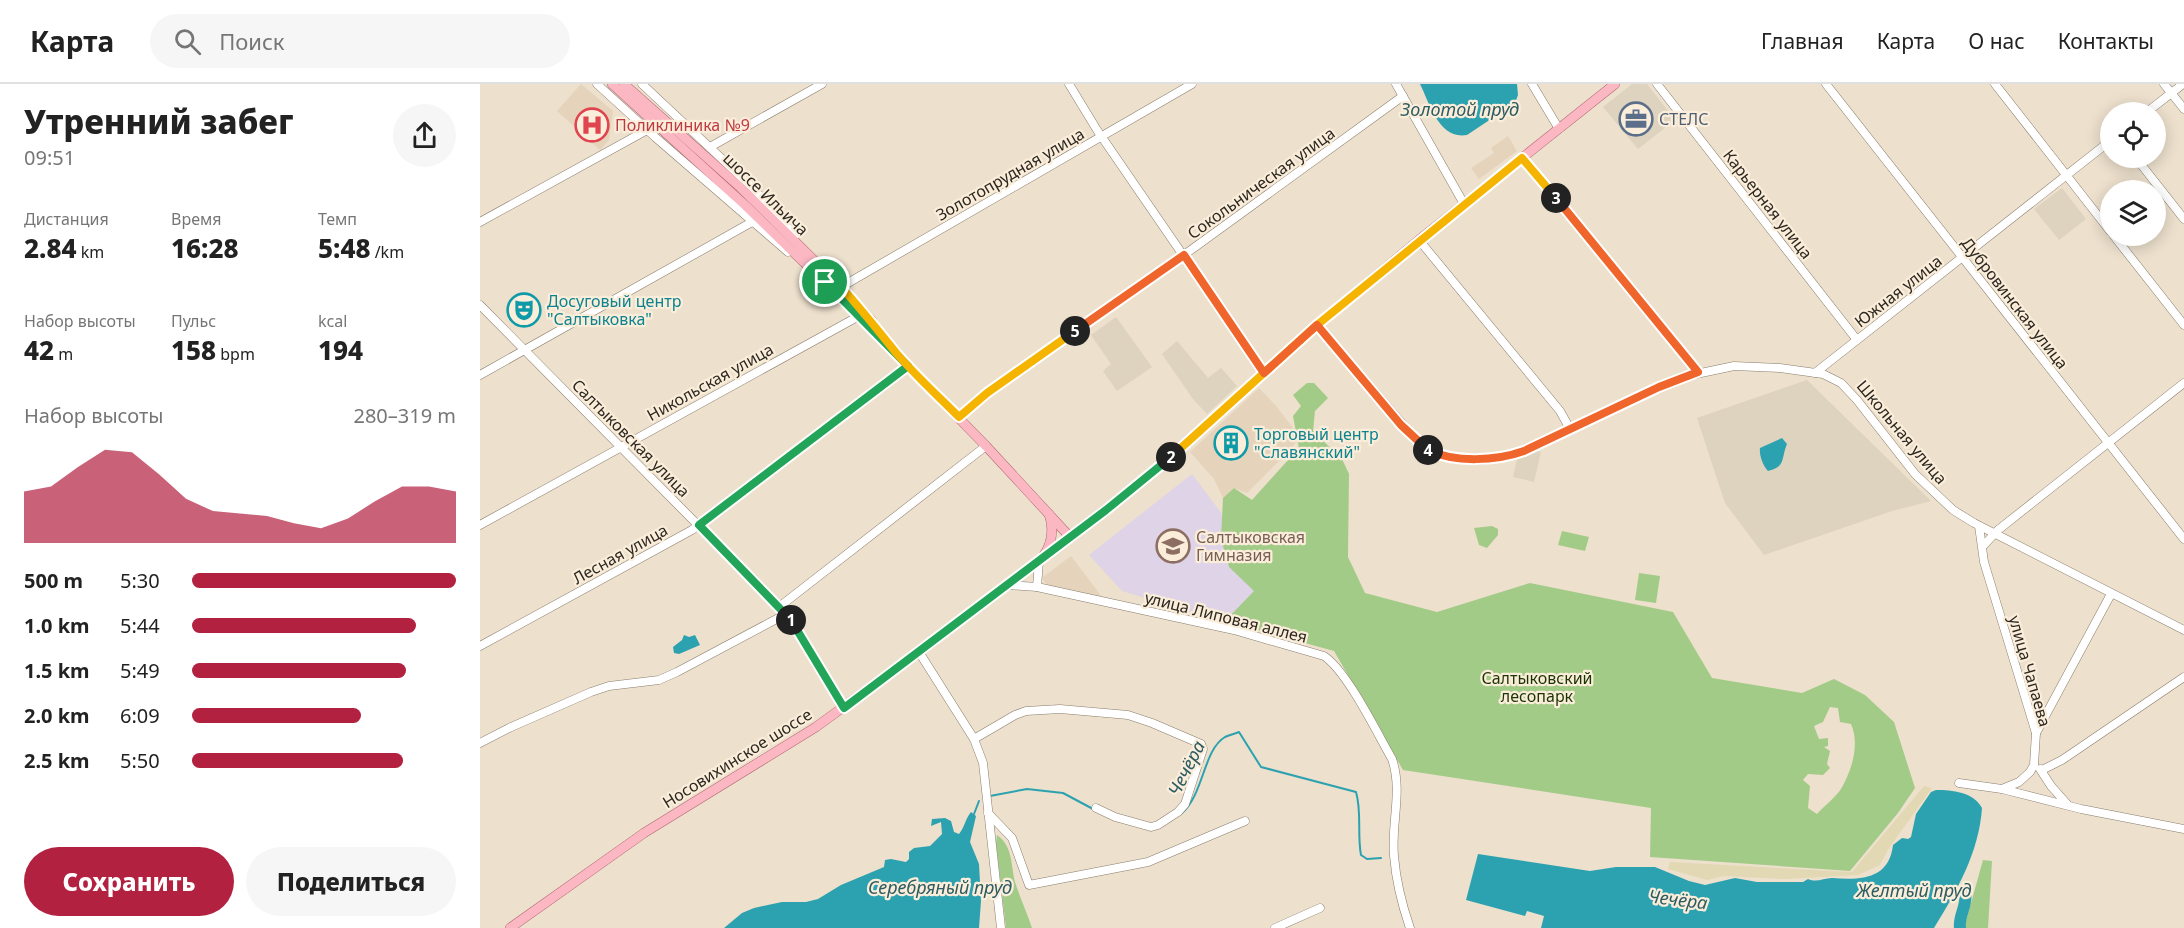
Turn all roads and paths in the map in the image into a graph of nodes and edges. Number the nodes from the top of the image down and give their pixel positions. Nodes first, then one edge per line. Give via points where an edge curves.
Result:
1 (597, 84) edge
2 (612, 84) edge
3 (642, 84) edge
4 (822, 84) edge
5 (1069, 84) edge
6 (1192, 84) edge
7 (1396, 84) edge
8 (1532, 84) edge
9 (1616, 84) edge
10 (1657, 84) edge
11 (1826, 84) edge
12 (1995, 84) edge
13 (2164, 84) edge
14 (2183, 84) edge
15 (626, 90) edge
16 (2171, 93) junction
17 (1403, 96) junction
18 (2160, 102) edge
19 (2184, 110) edge
20 (1559, 129) junction
21 (647, 130) junction
22 (1101, 136) junction
23 (710, 147) junction
24 (2100, 149) edge
25 (1522, 158) junction
26 (2144, 168) edge
27 (2067, 175) junction
28 (1464, 204) junction
29 (2100, 218) edge
30 (2184, 219) edge
31 (480, 222) edge
32 (752, 222) junction
33 (1419, 240) junction
34 (2122, 246) edge
35 (1184, 255) junction
36 (1962, 258) junction
37 (814, 261) junction
38 (816, 274) junction
39 (828, 279) junction
40 (841, 286) junction
41 (480, 305) edge
42 (859, 316) junction
43 (1317, 325) junction
44 (2184, 325) edge
45 (1857, 340) junction
46 (525, 350) junction
47 (897, 354) junction
48 (908, 366) junction
49 (1698, 372) junction
50 (1264, 373) junction
51 (1815, 373) junction
52 (480, 375) edge
53 (2184, 383) edge
54 (959, 417) junction
55 (1570, 429) junction
56 (2109, 442) junction
57 (986, 446) junction
58 (621, 447) junction
59 (1048, 512) junction
60 (480, 525) edge
61 (699, 525) junction
62 (1979, 526) junction
63 (1994, 533) junction
64 (1070, 537) junction
65 (2184, 539) edge
66 (1983, 546) junction
67 (1041, 559) junction
68 (1007, 585) junction
69 (1037, 587) junction
70 (2111, 594) junction
71 (779, 607) junction
72 (786, 614) junction
73 (2184, 630) edge
74 (480, 646) edge
75 (919, 652) junction
76 (2184, 677) edge
77 (844, 708) junction
78 (2036, 733) junction
79 (974, 739) junction
80 (480, 743) edge
81 (2034, 765) junction
82 (2042, 770) junction
83 (1959, 783) dead end
84 (2002, 789) junction
85 (2069, 806) junction
86 (1096, 807) dead end
87 (988, 813) junction
88 (1245, 821) dead end
89 (2184, 829) edge
90 (1320, 908) dead end
91 (510, 928) edge
92 (1001, 928) edge
93 (1275, 928) edge
94 (1410, 928) edge

1 - 21 street
2 - 15 main road
3 - 23 street
4 - 23 street
5 - 22 street
6 - 22 street, Золотопрудная улица
7 - 17 street
8 - 20 street
9 - 20 main road, Носовихинское шоссе
10 - 45 street, Карьерная улица
11 - 36 street, Дубровинская улица
12 - 27 street
13 - 16 street
14 - 16 street
15 - 37 main road, шоссе Ильича via 741,188
15 - 38 main road, шоссе Ильича
16 - 18 street
16 - 19 street
17 - 28 street
17 - 35 street, Сокольническая улица
20 - 25 main road, Носовихинское шоссе
21 - 31 street
21 - 32 street
22 - 35 street
22 - 40 street, Золотопрудная улица
23 - 37 street via 776,213
24 - 27 street, Южная улица
25 - 28 main road, Носовихинское шоссе
25 - 49 street
26 - 30 street
27 - 29 street
27 - 36 street, Южная улица
28 - 33 main road, Носовихинское шоссе
32 - 38 street
32 - 46 street
33 - 43 main road, Носовихинское шоссе
33 - 55 street via 1560,411
34 - 44 street
35 - 50 street
35 - 54 street, Сокольническая улица via 987,393
36 - 45 street, Южная улица
36 - 56 street, Дубровинская улица
37 - 39 main road, шоссе Ильича
38 - 39 main road, шоссе Ильича
39 - 40 main road, шоссе Ильича
39 - 42 main road, шоссе Ильича
40 - 47 main road, шоссе Ильича
41 - 46 street, Салтыковская улица
42 - 47 main road, шоссе Ильича
42 - 58 street, Никольская улица
43 - 50 main road, Носовихинское шоссе
43 - 55 street, Школьная улица via 1401,425 1432,452 1494,459 1524,451
45 - 51 street, Южная улица
46 - 52 street
46 - 58 street, Салтыковская улица
47 - 48 main road, шоссе Ильича
48 - 54 main road, шоссе Ильича
48 - 61 street, Лесная улица
49 - 51 street, Школьная улица via 1747,365
49 - 55 street, Школьная улица
50 - 64 main road, Носовихинское шоссе via 1172,456
51 - 62 street, Школьная улица via 1846,387 1915,474 1953,510
53 - 56 street
54 - 57 main road, шоссе Ильича
56 - 63 street
56 - 65 street, Дубровинская улица
57 - 59 main road, шоссе Ильича
57 - 71 street
58 - 60 street, Никольская улица
58 - 61 street, Салтыковская улица
59 - 64 main road, шоссе Ильича
59 - 67 main road via 1051,540
61 - 71 street, Салтыковская улица
61 - 74 street, Лесная улица
62 - 63 street, Школьная улица
62 - 66 street, улица Чапаева
63 - 66 street
63 - 70 street, Школьная улица
64 - 67 main road, Носовихинское шоссе
66 - 78 street, улица Чапаева via 1984,562
67 - 68 main road, Носовихинское шоссе
67 - 69 street
68 - 69 street, улица Липовая аллея
68 - 75 main road, Носовихинское шоссе
69 - 94 street, улица Липовая аллея via 1234,630 1324,656 1338,667 1395,769 1398,782 1394,854
70 - 73 street, Школьная улица
70 - 78 street
71 - 72 street, Салтыковская улица
72 - 77 street, Салтыковская улица
72 - 80 street via 659,680 591,692
75 - 77 main road, Носовихинское шоссе
75 - 79 street
76 - 82 street
77 - 91 main road, Носовихинское шоссе via 644,833
78 - 81 street, улица Чапаева
79 - 86 street via 1026,711 1060,709 1128,715 1201,744 1203,749 1185,804 1158,825 1115,817
79 - 87 street via 983,763
81 - 82 street
81 - 84 street via 2026,777
82 - 85 street
83 - 84 street
84 - 85 street
85 - 89 street
87 - 88 street via 1012,838 1029,885 1148,862
87 - 92 street
90 - 93 street

